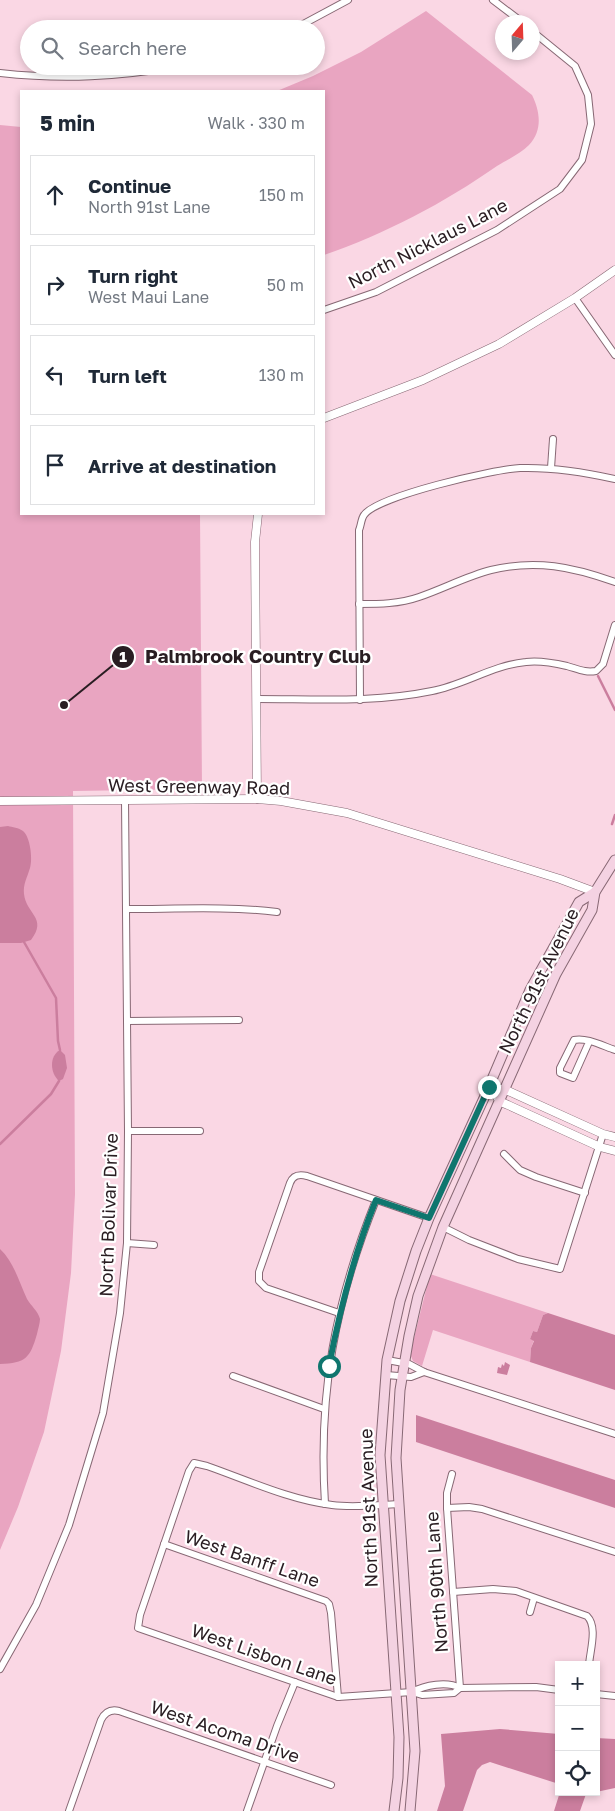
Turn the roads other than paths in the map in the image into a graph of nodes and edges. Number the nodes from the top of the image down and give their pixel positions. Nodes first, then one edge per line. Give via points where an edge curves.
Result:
1 (348, 0) edge
2 (493, 0) edge
3 (513, 15) edge
4 (311, 20) edge
5 (540, 38) edge
6 (0, 73) edge
7 (20, 75) edge
8 (20, 75) edge
9 (118, 75) edge
10 (615, 270) edge
11 (575, 298) junction
12 (325, 310) edge
13 (615, 355) edge
14 (325, 418) edge
15 (553, 439) dead end
16 (550, 468) junction
17 (615, 479) edge
18 (258, 515) edge
19 (615, 582) edge
20 (359, 604) junction
21 (615, 625) edge
22 (258, 699) junction
23 (360, 700) junction
24 (257, 799) junction
25 (126, 800) junction
26 (0, 801) edge
27 (613, 863) edge
28 (595, 892) junction
29 (126, 909) junction
30 (277, 912) dead end
31 (239, 1020) dead end
32 (127, 1021) junction
33 (589, 1042) junction
34 (615, 1050) edge
35 (489, 1087) junction
36 (506, 1090) junction
37 (501, 1102) junction
38 (128, 1131) junction
39 (200, 1131) dead end
40 (603, 1134) junction
41 (615, 1137) edge
42 (600, 1147) junction
43 (615, 1151) edge
44 (504, 1154) dead end
45 (585, 1193) junction
46 (376, 1200) junction
47 (429, 1218) junction
48 (443, 1227) junction
49 (127, 1243) junction
50 (154, 1245) dead end
51 (339, 1313) junction
52 (387, 1360) junction
53 (404, 1362) junction
54 (424, 1372) junction
55 (386, 1375) junction
56 (233, 1376) dead end
57 (402, 1376) junction
58 (324, 1409) junction
59 (615, 1434) edge
60 (452, 1474) dead end
61 (325, 1504) junction
62 (398, 1504) junction
63 (382, 1505) junction
64 (447, 1508) junction
65 (164, 1544) junction
66 (615, 1552) edge
67 (453, 1592) junction
68 (534, 1598) junction
69 (530, 1612) dead end
70 (589, 1661) edge
71 (0, 1669) edge
72 (295, 1682) junction
73 (460, 1688) junction
74 (555, 1689) edge
75 (412, 1692) junction
76 (396, 1693) junction
77 (600, 1694) edge
78 (615, 1696) edge
79 (338, 1697) junction
80 (264, 1762) junction
81 (331, 1785) dead end
82 (69, 1811) edge
83 (247, 1811) edge
84 (394, 1811) edge
85 (410, 1811) edge

1 - 4 street
2 - 3 street
5 - 12 street, North Nicklaus Lane via 575,66 588,95 591,124 582,160 560,189 497,230 376,292
6 - 7 street
8 - 9 street
10 - 11 street
11 - 13 street
11 - 14 street via 465,361
15 - 16 street
16 - 17 street
16 - 20 street via 519,468 467,476 374,507 364,515 359,530
18 - 22 street
19 - 20 street via 547,564 491,570 402,602
20 - 23 street
21 - 23 street via 602,664 596,671 586,673 556,664 528,662 504,666 442,689 394,698
22 - 23 street
22 - 24 street
24 - 25 street, West Greenway Road
24 - 28 street, West Greenway Road via 347,813
25 - 26 street, West Greenway Road
25 - 29 street, North Bolivar Drive
27 - 28 main road, North 91st Avenue
28 - 35 main road, North 91st Avenue via 579,902 542,967
28 - 36 main road, North 91st Avenue via 592,910 556,974
29 - 30 street
29 - 32 street, North Bolivar Drive
31 - 32 street
32 - 38 street, North Bolivar Drive
33 - 33 street via 573,1078 560,1073 574,1040 579,1038
33 - 34 street
35 - 36 street
35 - 37 street
35 - 47 main road, North 91st Avenue
36 - 37 main road, North 91st Avenue
36 - 40 street
37 - 42 street
37 - 48 main road, North 91st Avenue
38 - 39 street
38 - 49 street, North Bolivar Drive
40 - 41 street
40 - 42 street
42 - 43 street
42 - 45 street
44 - 45 street via 520,1170
45 - 48 street via 560,1269 518,1259
46 - 47 street
46 - 51 street via 361,1237
46 - 51 street via 307,1176 296,1176 286,1192 258,1272 258,1281 266,1288
47 - 52 main road, North 91st Avenue via 400,1301
48 - 53 main road, North 91st Avenue via 416,1303
49 - 50 street
49 - 71 street, North Bolivar Drive via 120,1313 103,1413 69,1525 36,1605
51 - 58 street
52 - 53 street
52 - 55 main road, North 91st Avenue
53 - 54 street
53 - 57 main road, North 91st Avenue
54 - 57 street via 411,1377
54 - 59 street
55 - 57 street
55 - 63 main road, North 91st Avenue via 380,1441
56 - 58 street
57 - 62 main road, North 91st Avenue via 397,1431
58 - 61 street
60 - 64 street, North 90th Lane
61 - 63 street
61 - 65 street via 194,1463
62 - 63 street
62 - 75 main road, North 91st Avenue
63 - 76 main road, North 91st Avenue
64 - 66 street via 482,1509
64 - 67 street, North 90th Lane
65 - 72 street, West Lisbon Lane via 138,1628
65 - 79 street, West Banff Lane via 322,1598 329,1604
67 - 68 street via 493,1589 516,1591
67 - 73 street, North 90th Lane
68 - 69 street
68 - 70 street via 591,1620
72 - 79 street, West Lisbon Lane
72 - 80 street
73 - 74 street, West Lisbon Lane
73 - 75 street, West Lisbon Lane via 453,1684 422,1686
75 - 76 street, West Lisbon Lane
75 - 85 main road, North 91st Avenue via 415,1750
76 - 79 street, West Lisbon Lane
76 - 84 main road, North 91st Avenue via 399,1751
77 - 78 street
80 - 81 street, West Acoma Drive
80 - 82 street, West Acoma Drive via 119,1711 108,1711 101,1720
80 - 83 street

